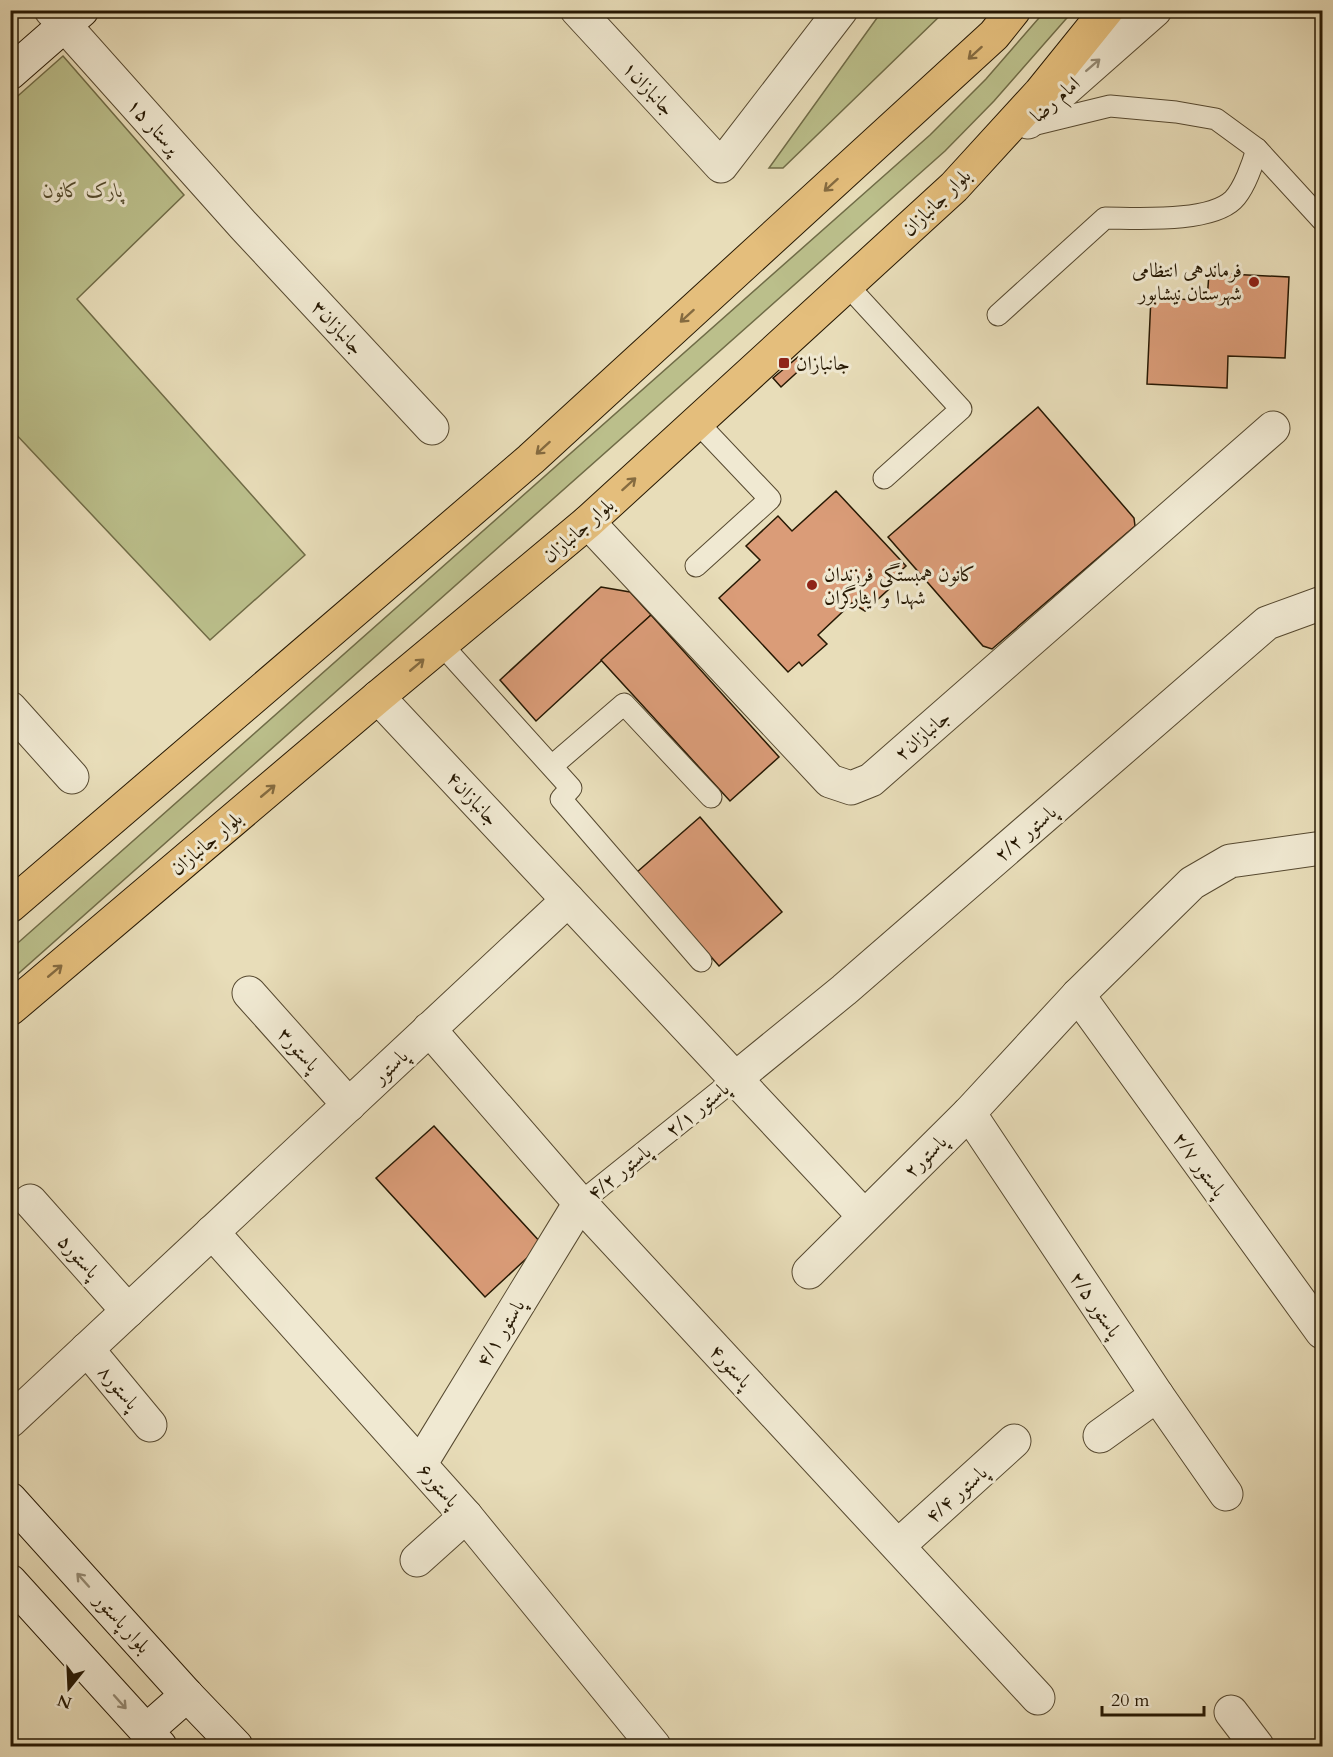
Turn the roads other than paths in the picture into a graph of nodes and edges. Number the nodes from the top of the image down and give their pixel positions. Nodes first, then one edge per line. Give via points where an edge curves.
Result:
1 (577, 10) edge
2 (841, 10) edge
3 (1014, 10) edge
4 (1107, 10) edge
5 (1155, 10) edge
6 (66, 16) edge
7 (10, 74) edge
8 (1022, 128) junction
9 (1257, 149) junction
10 (954, 187) junction
11 (1323, 220) edge
12 (244, 226) joint
13 (848, 285) junction
14 (998, 315) dead end
15 (697, 422) junction
16 (432, 428) dead end
17 (1274, 428) dead end
18 (884, 478) dead end
19 (588, 522) junction
20 (696, 566) dead end
21 (1323, 603) edge
22 (441, 644) junction
23 (378, 697) junction
24 (10, 708) edge
25 (552, 766) junction
26 (72, 777) dead end
27 (711, 797) dead end
28 (1323, 848) edge
29 (568, 900) junction
30 (10, 906) edge
31 (702, 961) dead end
32 (249, 993) dead end
33 (1078, 995) junction
34 (10, 1009) edge
35 (429, 1029) junction
36 (736, 1078) junction
37 (349, 1105) junction
38 (969, 1113) junction
39 (658, 1140) joint
40 (30, 1201) dead end
41 (580, 1203) junction
42 (864, 1216) junction
43 (212, 1232) junction
44 (809, 1272) dead end
45 (128, 1311) junction
46 (1323, 1332) edge
47 (87, 1349) junction
48 (1157, 1395) junction
49 (10, 1421) edge
50 (150, 1425) dead end
51 (1100, 1436) dead end
52 (1014, 1441) dead end
53 (421, 1463) junction
54 (1226, 1494) dead end
55 (10, 1499) edge
56 (466, 1516) junction
57 (898, 1546) junction
58 (417, 1560) dead end
59 (10, 1581) edge
60 (187, 1695) junction
61 (1038, 1698) dead end
62 (1231, 1712) dead end
63 (153, 1739) edge
64 (236, 1746) edge
65 (654, 1746) edge
66 (1257, 1746) edge

1 - 2 street, جانبازان۱ via 721,166
3 -> 30 main road via 994,35 531,459
4 - 10 main road, بلوار جانبازان via 1040,93
8 -> 5 street, امام رضا
6 - 7 street
6 - 12 street, پرستار ۱۵
8 - 9 lane via 1110,106 1216,119
8 - 10 street, امام رضا
9 - 11 lane
9 - 14 lane via 1233,200 1210,213 1105,218
10 - 13 main road, بلوار جانبازان
12 - 16 street, جانبازان۳
13 - 15 main road, بلوار جانبازان
13 - 18 lane via 961,409
19 -> 15 main road, بلوار جانبازان
15 - 20 lane via 770,499
17 - 19 street, جانبازان۲ via 871,780 851,788 830,781
19 - 22 main road, بلوار جانبازان
21 - 36 street, پاستور ۲/۲ via 1267,623 844,990
23 -> 22 main road, بلوار جانبازان
22 - 25 lane
23 - 29 street, جانبازان۴
34 -> 23 main road, بلوار جانبازان
24 - 26 street
25 - 27 lane via 624,704
25 - 31 lane via 572,788 561,799
28 - 33 street, پاستور۲ via 1230,861 1192,883
29 - 35 street, پاستور
29 - 36 street
32 - 37 street, پاستور۳
33 - 38 street, پاستور۲
33 - 46 street, پاستور ۲/۷
35 - 37 street, پاستور
35 - 41 street, پاستور۴
36 - 39 lane, پاستور ۲/۱
36 - 42 street
37 - 43 street, پاستور
38 - 42 street, پاستور۲
38 - 48 street, پاستور ۲/۵
39 - 41 lane, پاستور ۴/۲
40 - 45 street, پاستور۵
41 - 53 street, پاستور ۴/۱
41 - 57 street, پاستور۴
42 - 44 street, پاستور۲
43 - 45 street, پاستور
43 - 53 street, پاستور۶
45 - 47 street, پاستور
47 - 49 street, پاستور
47 - 50 street, پاستور۸
48 - 51 street
48 - 54 street, پاستور ۲/۵
52 - 57 street, پاستور ۴/۴
53 - 56 street, پاستور۶
60 -> 55 street, بلوار پاستور
56 - 58 street
56 - 65 street, پاستور۶
57 - 61 street, پاستور۴
59 -> 63 street
60 - 63 street
60 - 64 street, بلوار پاستور
62 - 66 street

